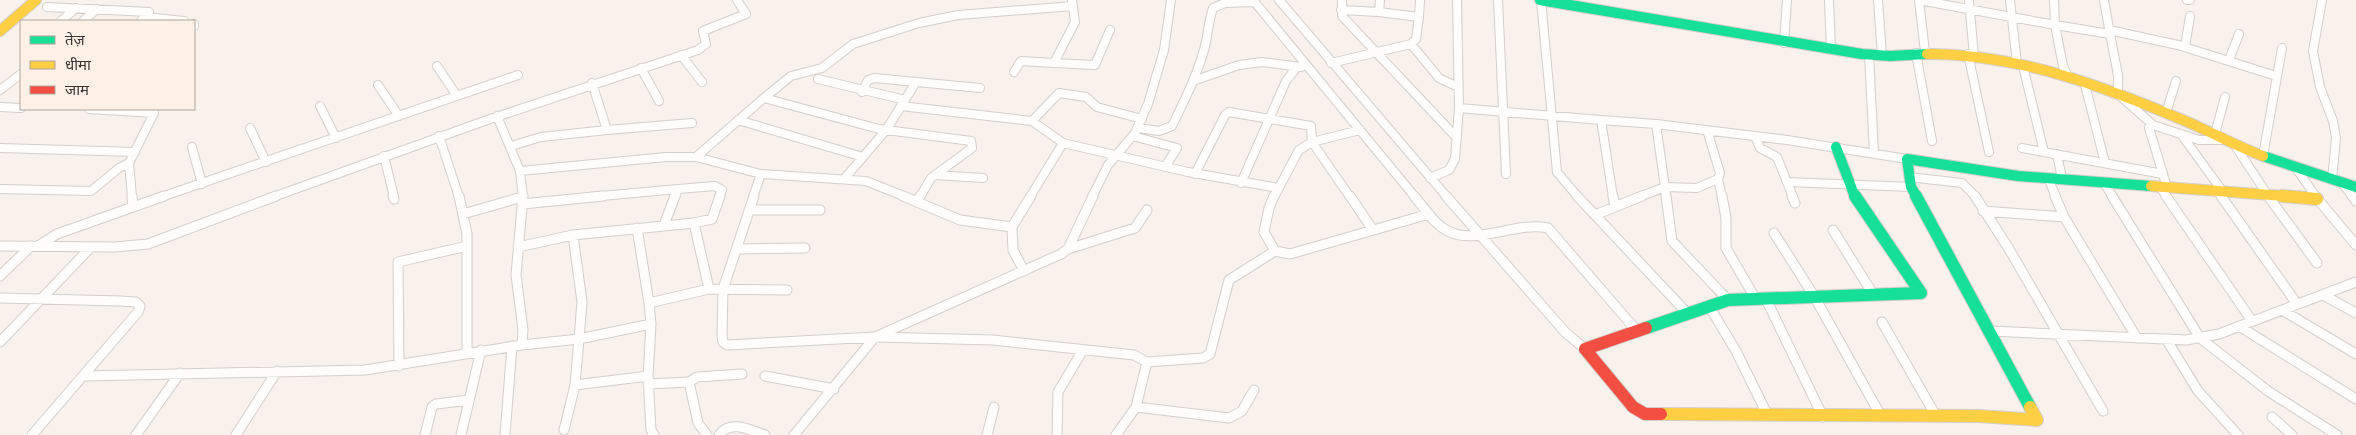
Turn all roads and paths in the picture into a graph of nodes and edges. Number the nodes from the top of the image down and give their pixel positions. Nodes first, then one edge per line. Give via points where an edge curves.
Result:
1 (23, 0) edge
2 (36, 0) edge
3 (737, 0) edge
4 (1171, 0) edge
5 (1279, 0) edge
6 (1342, 0) edge
7 (1380, 0) edge
8 (1420, 0) edge
9 (1457, 0) edge
10 (1498, 0) edge
11 (1545, 0) edge
12 (1787, 0) edge
13 (1829, 0) edge
14 (1878, 0) edge
15 (1919, 0) edge
16 (1969, 0) edge
17 (2010, 0) edge
18 (2054, 0) edge
19 (2104, 0) edge
20 (2322, 0) edge
21 (1253, 1) edge
22 (1073, 3) edge
23 (47, 7) dead end
24 (76, 8) junction
25 (98, 9) junction
26 (1969, 9) junction
27 (1341, 10) junction
28 (1379, 12) junction
29 (2011, 16) junction
30 (2190, 16) dead end
31 (1418, 17) junction
32 (143, 19) edge
33 (0, 20) edge
34 (61, 20) edge
35 (84, 20) edge
36 (179, 20) edge
37 (2055, 24) junction
38 (1110, 30) dead end
39 (0, 31) edge
40 (2110, 32) junction
41 (2239, 34) dead end
42 (1784, 42) junction
43 (1411, 44) junction
44 (2185, 47) junction
45 (2282, 48) dead end
46 (1831, 50) junction
47 (1920, 52) junction
48 (1377, 53) junction
49 (682, 55) junction
50 (1869, 55) junction
51 (1971, 55) junction
52 (1882, 56) junction
53 (2229, 60) junction
54 (1054, 62) junction
55 (1331, 63) junction
56 (2020, 65) junction
57 (437, 66) dead end
58 (1297, 67) junction
59 (641, 68) junction
60 (1309, 68) junction
61 (1014, 72) dead end
62 (20, 75) edge
63 (518, 75) dead end
64 (2276, 76) junction
65 (2068, 77) junction
66 (818, 80) dead end
67 (1193, 81) junction
68 (2084, 81) junction
69 (2176, 81) dead end
70 (702, 82) dead end
71 (916, 82) junction
72 (592, 83) junction
73 (378, 85) dead end
74 (1458, 87) junction
75 (980, 88) dead end
76 (0, 90) edge
77 (862, 92) junction
78 (2118, 94) junction
79 (457, 96) junction
80 (2225, 97) dead end
81 (764, 98) junction
82 (659, 100) dead end
83 (903, 103) junction
84 (320, 106) dead end
85 (0, 107) edge
86 (20, 108) edge
87 (1459, 108) junction
88 (113, 110) edge
89 (1502, 112) junction
90 (2166, 113) junction
91 (399, 116) junction
92 (497, 116) junction
93 (1551, 116) junction
94 (1269, 118) junction
95 (1142, 119) junction
96 (738, 120) junction
97 (1601, 120) junction
98 (1032, 121) junction
99 (692, 122) dead end
100 (1656, 124) junction
101 (2153, 125) junction
102 (250, 128) dead end
103 (1138, 128) junction
104 (607, 130) junction
105 (886, 130) junction
106 (1360, 130) junction
107 (1707, 130) junction
108 (2181, 134) junction
109 (439, 136) junction
110 (1133, 136) junction
111 (1755, 136) junction
112 (2220, 137) junction
113 (336, 138) junction
114 (1457, 138) junction
115 (1932, 141) dead end
116 (1312, 142) junction
117 (1063, 143) junction
118 (511, 146) junction
119 (192, 147) dead end
120 (1836, 147) junction
121 (2236, 147) junction
122 (0, 148) edge
123 (2022, 148) dead end
124 (135, 152) junction
125 (1989, 152) dead end
126 (2044, 152) junction
127 (1874, 153) junction
128 (2057, 154) junction
129 (384, 156) junction
130 (2263, 156) junction
131 (696, 157) junction
132 (863, 157) junction
133 (1115, 157) junction
134 (1907, 158) junction
135 (266, 162) junction
136 (129, 163) junction
137 (2105, 163) junction
138 (1165, 168) junction
139 (2296, 168) junction
140 (520, 171) junction
141 (761, 174) junction
142 (1195, 174) junction
143 (1506, 174) dead end
144 (2163, 174) junction
145 (935, 175) junction
146 (984, 178) dead end
147 (1430, 178) junction
148 (2048, 178) junction
149 (844, 179) junction
150 (1718, 179) junction
151 (2062, 180) junction
152 (1787, 182) junction
153 (1910, 182) junction
154 (2338, 182) junction
155 (1241, 183) junction
156 (2104, 183) junction
157 (202, 184) junction
158 (1851, 185) junction
159 (1665, 187) junction
160 (2164, 187) junction
161 (1278, 188) junction
162 (2356, 188) edge
163 (0, 189) edge
164 (678, 189) junction
165 (2220, 192) junction
166 (2267, 195) junction
167 (394, 199) dead end
168 (2317, 199) junction
169 (522, 200) junction
170 (917, 202) junction
171 (2356, 202) edge
172 (1795, 203) dead end
173 (132, 207) junction
174 (1615, 207) junction
175 (749, 210) junction
176 (820, 210) dead end
177 (1147, 210) dead end
178 (1983, 211) junction
179 (463, 214) junction
180 (1429, 214) junction
181 (1595, 215) junction
182 (2064, 217) junction
183 (694, 222) junction
184 (664, 225) junction
185 (1012, 227) junction
186 (637, 228) junction
187 (1373, 230) junction
188 (1833, 230) dead end
189 (1774, 233) dead end
190 (573, 235) junction
191 (1480, 236) junction
192 (2356, 245) edge
193 (0, 246) edge
194 (34, 246) junction
195 (467, 246) junction
196 (91, 247) junction
197 (518, 247) junction
198 (805, 248) dead end
199 (736, 249) junction
200 (1068, 249) junction
201 (1275, 251) junction
202 (2317, 263) dead end
203 (1024, 271) junction
204 (0, 276) edge
205 (2356, 282) edge
206 (709, 289) junction
207 (723, 289) junction
208 (786, 290) dead end
209 (1873, 294) junction
210 (2323, 295) junction
211 (1814, 296) junction
212 (0, 298) edge
213 (1760, 298) junction
214 (41, 299) junction
215 (1728, 300) junction
216 (649, 303) junction
217 (2297, 304) junction
218 (1709, 306) junction
219 (2282, 310) junction
220 (2356, 313) edge
221 (1688, 314) junction
222 (2252, 321) junction
223 (1882, 322) dead end
224 (651, 324) junction
225 (2239, 326) junction
226 (1636, 331) junction
227 (1991, 331) junction
228 (2058, 334) junction
229 (875, 337) junction
230 (2137, 338) junction
231 (2200, 338) junction
232 (579, 339) junction
233 (2166, 340) junction
234 (0, 342) edge
235 (517, 345) junction
236 (1585, 349) junction
237 (481, 350) junction
238 (1083, 350) junction
239 (467, 352) junction
240 (2356, 354) edge
241 (1147, 362) junction
242 (399, 366) junction
243 (277, 371) junction
244 (180, 373) junction
245 (742, 374) dead end
246 (85, 376) junction
247 (765, 376) dead end
248 (648, 380) junction
249 (689, 382) junction
250 (575, 385) junction
251 (834, 389) junction
252 (1254, 390) dead end
253 (2356, 399) edge
254 (469, 400) junction
255 (994, 407) dead end
256 (1136, 407) junction
257 (2104, 411) dead end
258 (1768, 416) junction
259 (1823, 416) junction
260 (1881, 416) junction
261 (1936, 416) junction
262 (2272, 417) dead end
263 (564, 430) dead end
264 (32, 435) edge
265 (136, 435) edge
266 (236, 435) edge
267 (425, 435) edge
268 (461, 435) edge
269 (504, 435) edge
270 (654, 435) edge
271 (707, 435) edge
272 (719, 435) edge
273 (765, 435) edge
274 (794, 435) edge
275 (987, 435) edge
276 (1057, 435) edge
277 (1116, 435) edge
278 (2238, 435) edge
279 (2292, 435) edge
280 (2337, 435) edge

1 - 33 street
2 - 39 street
3 - 49 street via 746,14 708,28 702,34 704,47
4 - 95 street via 1159,66
5 - 55 street
6 - 27 street
7 - 28 street
8 - 31 street
9 - 74 street
10 - 89 street
11 - 42 street
11 - 93 street
12 - 42 street
13 - 46 street
14 - 52 street
15 - 26 street
15 - 47 street
16 - 26 street
17 - 29 street
18 - 37 street
19 - 40 street
20 - 154 street via 2313,51 2320,86 2333,121 2336,138 2333,158
21 - 60 street
21 - 67 street via 1225,3 1213,8
22 - 54 street via 1075,22
22 - 81 street via 963,14 919,23 854,44 822,68 791,76
23 - 24 street
24 - 25 street
24 - 34 street
25 - 32 street via 149,12
25 - 35 street
26 - 29 street
26 - 51 street
27 - 28 street
27 - 48 street via 1342,16
28 - 31 street
29 - 37 street
29 - 56 street
30 - 44 street
31 - 43 street via 1416,39
32 - 36 street
37 - 40 street
37 - 65 street
38 - 54 street via 1095,66
40 - 44 street
40 - 78 street
41 - 53 street
42 - 46 street
43 - 48 street
43 - 74 street via 1439,78
44 - 53 street
45 - 64 street
46 - 50 street
47 - 51 street
47 - 52 street
47 - 115 street
48 - 55 street
48 - 114 street
49 - 59 street
49 - 70 street
50 - 52 street
50 - 127 street
51 - 56 street
51 - 125 street
53 - 64 street
54 - 61 street via 1021,61
55 - 147 street
56 - 65 street
56 - 126 street
57 - 79 street
58 - 60 street
58 - 67 street via 1262,62 1239,65
58 - 94 street via 1289,76
59 - 72 street
59 - 82 street
60 - 106 street
62 - 76 street
63 - 79 street
64 - 130 street
65 - 68 street
66 - 77 street
67 - 103 street via 1169,128 1159,131
68 - 78 street
68 - 137 street
69 - 90 street
71 - 75 street
71 - 77 street via 874,78 868,80
71 - 83 street
72 - 92 street
72 - 104 street
73 - 91 street
74 - 87 street
77 - 83 street
78 - 90 street
78 - 101 street
79 - 91 street
80 - 112 street
81 - 96 street
81 - 105 street
83 - 98 street
83 - 105 street
84 - 113 street
85 - 86 street
87 - 89 street
87 - 114 street
88 - 124 street via 154,113
89 - 93 street
89 - 143 street
90 - 112 street
91 - 113 street
92 - 109 street
92 - 118 street
93 - 97 street
93 - 181 street via 1560,178
94 - 116 street via 1311,126
94 - 142 street via 1229,112
94 - 155 street
95 - 98 street via 1097,108 1086,97 1066,92 1059,93
95 - 103 street
96 - 131 street
96 - 132 street
97 - 100 street
97 - 174 street
98 - 117 street
99 - 104 street
100 - 107 street
100 - 159 street
101 - 108 street
101 - 144 street via 2149,128
102 - 135 street
103 - 110 street
104 - 118 street via 541,137
105 - 132 street
105 - 145 street via 971,141 969,151
106 - 116 street
106 - 180 street
107 - 111 street
107 - 150 street via 1720,173
108 - 112 street via 2199,140
108 - 165 street
109 - 129 street
109 - 179 street via 456,182
110 - 133 street
110 - 138 street via 1177,148
111 - 120 street
111 - 152 street via 1760,148 1777,157
112 - 121 street
113 - 135 street
114 - 147 street via 1455,159 1449,170
116 - 161 street via 1299,150
116 - 187 street
117 - 133 street
117 - 185 street
118 - 140 street
119 - 157 street
120 - 127 street
120 - 158 street
121 - 130 street
121 - 166 street
122 - 124 street
123 - 126 street
124 - 136 street
126 - 128 street
127 - 134 street
128 - 137 street
128 - 151 street
129 - 167 street
129 - 196 street via 148,244
130 - 139 street
131 - 140 street
131 - 141 street
132 - 149 street
133 - 138 street
133 - 200 street via 1108,164
134 - 148 street
134 - 153 street
135 - 157 street
136 - 163 street via 91,191
136 - 173 street
137 - 144 street
138 - 142 street
139 - 154 street
139 - 168 street
140 - 169 street
141 - 149 street
141 - 175 street
142 - 155 street
144 - 160 street
145 - 146 street
145 - 170 street
147 - 191 street
148 - 151 street
148 - 182 street
149 - 170 street via 866,181
150 - 159 street via 1697,188
150 - 213 street via 1727,222 1725,243
151 - 156 street
152 - 158 street
152 - 172 street
153 - 158 street
153 - 178 street via 1962,183 1971,190
153 - 227 street
154 - 162 street
154 - 171 street
155 - 161 street
156 - 160 street
156 - 231 street
157 - 173 street
158 - 209 street via 1868,218 1876,224 1921,293
159 - 174 street
159 - 215 street via 1672,240
160 - 165 street
160 - 222 street
161 - 201 street via 1269,208 1264,232
164 - 169 street
164 - 183 street via 715,186 722,190 712,219
164 - 184 street
165 - 166 street
165 - 217 street
166 - 168 street
166 - 202 street
168 - 192 street
169 - 179 street
169 - 197 street
170 - 185 street via 960,220
173 - 194 street via 57,234
174 - 181 street
175 - 176 street
175 - 199 street
177 - 200 street via 1135,228
178 - 182 street
178 - 228 street
179 - 195 street
180 - 187 street
180 - 191 street via 1446,230
181 - 221 street
182 - 230 street
183 - 184 street
183 - 206 street
184 - 186 street
185 - 203 street via 1009,240
186 - 190 street
186 - 216 street
187 - 201 street via 1290,254
188 - 209 street
189 - 211 street
190 - 197 street
190 - 232 street via 582,302
191 - 226 street via 1526,224 1548,228
191 - 236 street via 1565,332
193 - 194 street
194 - 196 street
194 - 204 street
195 - 239 street
195 - 242 street via 398,262
196 - 214 street
197 - 235 street via 516,275 523,330
198 - 199 street
199 - 207 street
200 - 203 street
201 - 241 street via 1229,280 1210,354 1203,358
203 - 229 street
205 - 210 street
206 - 207 street
206 - 216 street
207 - 208 street
207 - 229 street via 722,336 727,345
209 - 211 street
210 - 217 street
210 - 220 street
211 - 213 street
211 - 260 street
212 - 214 street
213 - 215 street
213 - 259 street
214 - 234 street
214 - 246 street via 136,302 140,306
215 - 218 street
216 - 224 street
217 - 219 street
218 - 221 street
218 - 258 street via 1736,350
219 - 222 street
219 - 240 street
221 - 226 street
222 - 225 street
223 - 261 street
224 - 232 street
224 - 248 street
225 - 231 street
225 - 253 street
226 - 236 street
227 - 228 street
227 - 261 street via 2037,420
228 - 230 street
228 - 257 street
229 - 238 street via 994,340
229 - 251 street
230 - 233 street
231 - 233 street
231 - 280 street via 2268,391
232 - 235 street
232 - 250 street
233 - 278 street via 2194,388
235 - 237 street
235 - 269 street
236 - 258 street via 1633,407 1645,414
237 - 239 street
237 - 254 street
238 - 241 street via 1134,355
238 - 276 street via 1058,392
239 - 242 street
241 - 256 street
242 - 243 street via 365,370
243 - 244 street
243 - 266 street
244 - 246 street
244 - 265 street
245 - 249 street via 697,377
246 - 264 street
247 - 251 street
248 - 249 street
248 - 250 street
248 - 270 street
249 - 271 street via 698,423
250 - 263 street
251 - 274 street
252 - 256 street via 1243,412 1229,418
254 - 267 street via 432,407
254 - 268 street
255 - 275 street
256 - 277 street
258 - 259 street
259 - 260 street
260 - 261 street
262 - 279 street
272 - 273 street via 727,427 736,426

